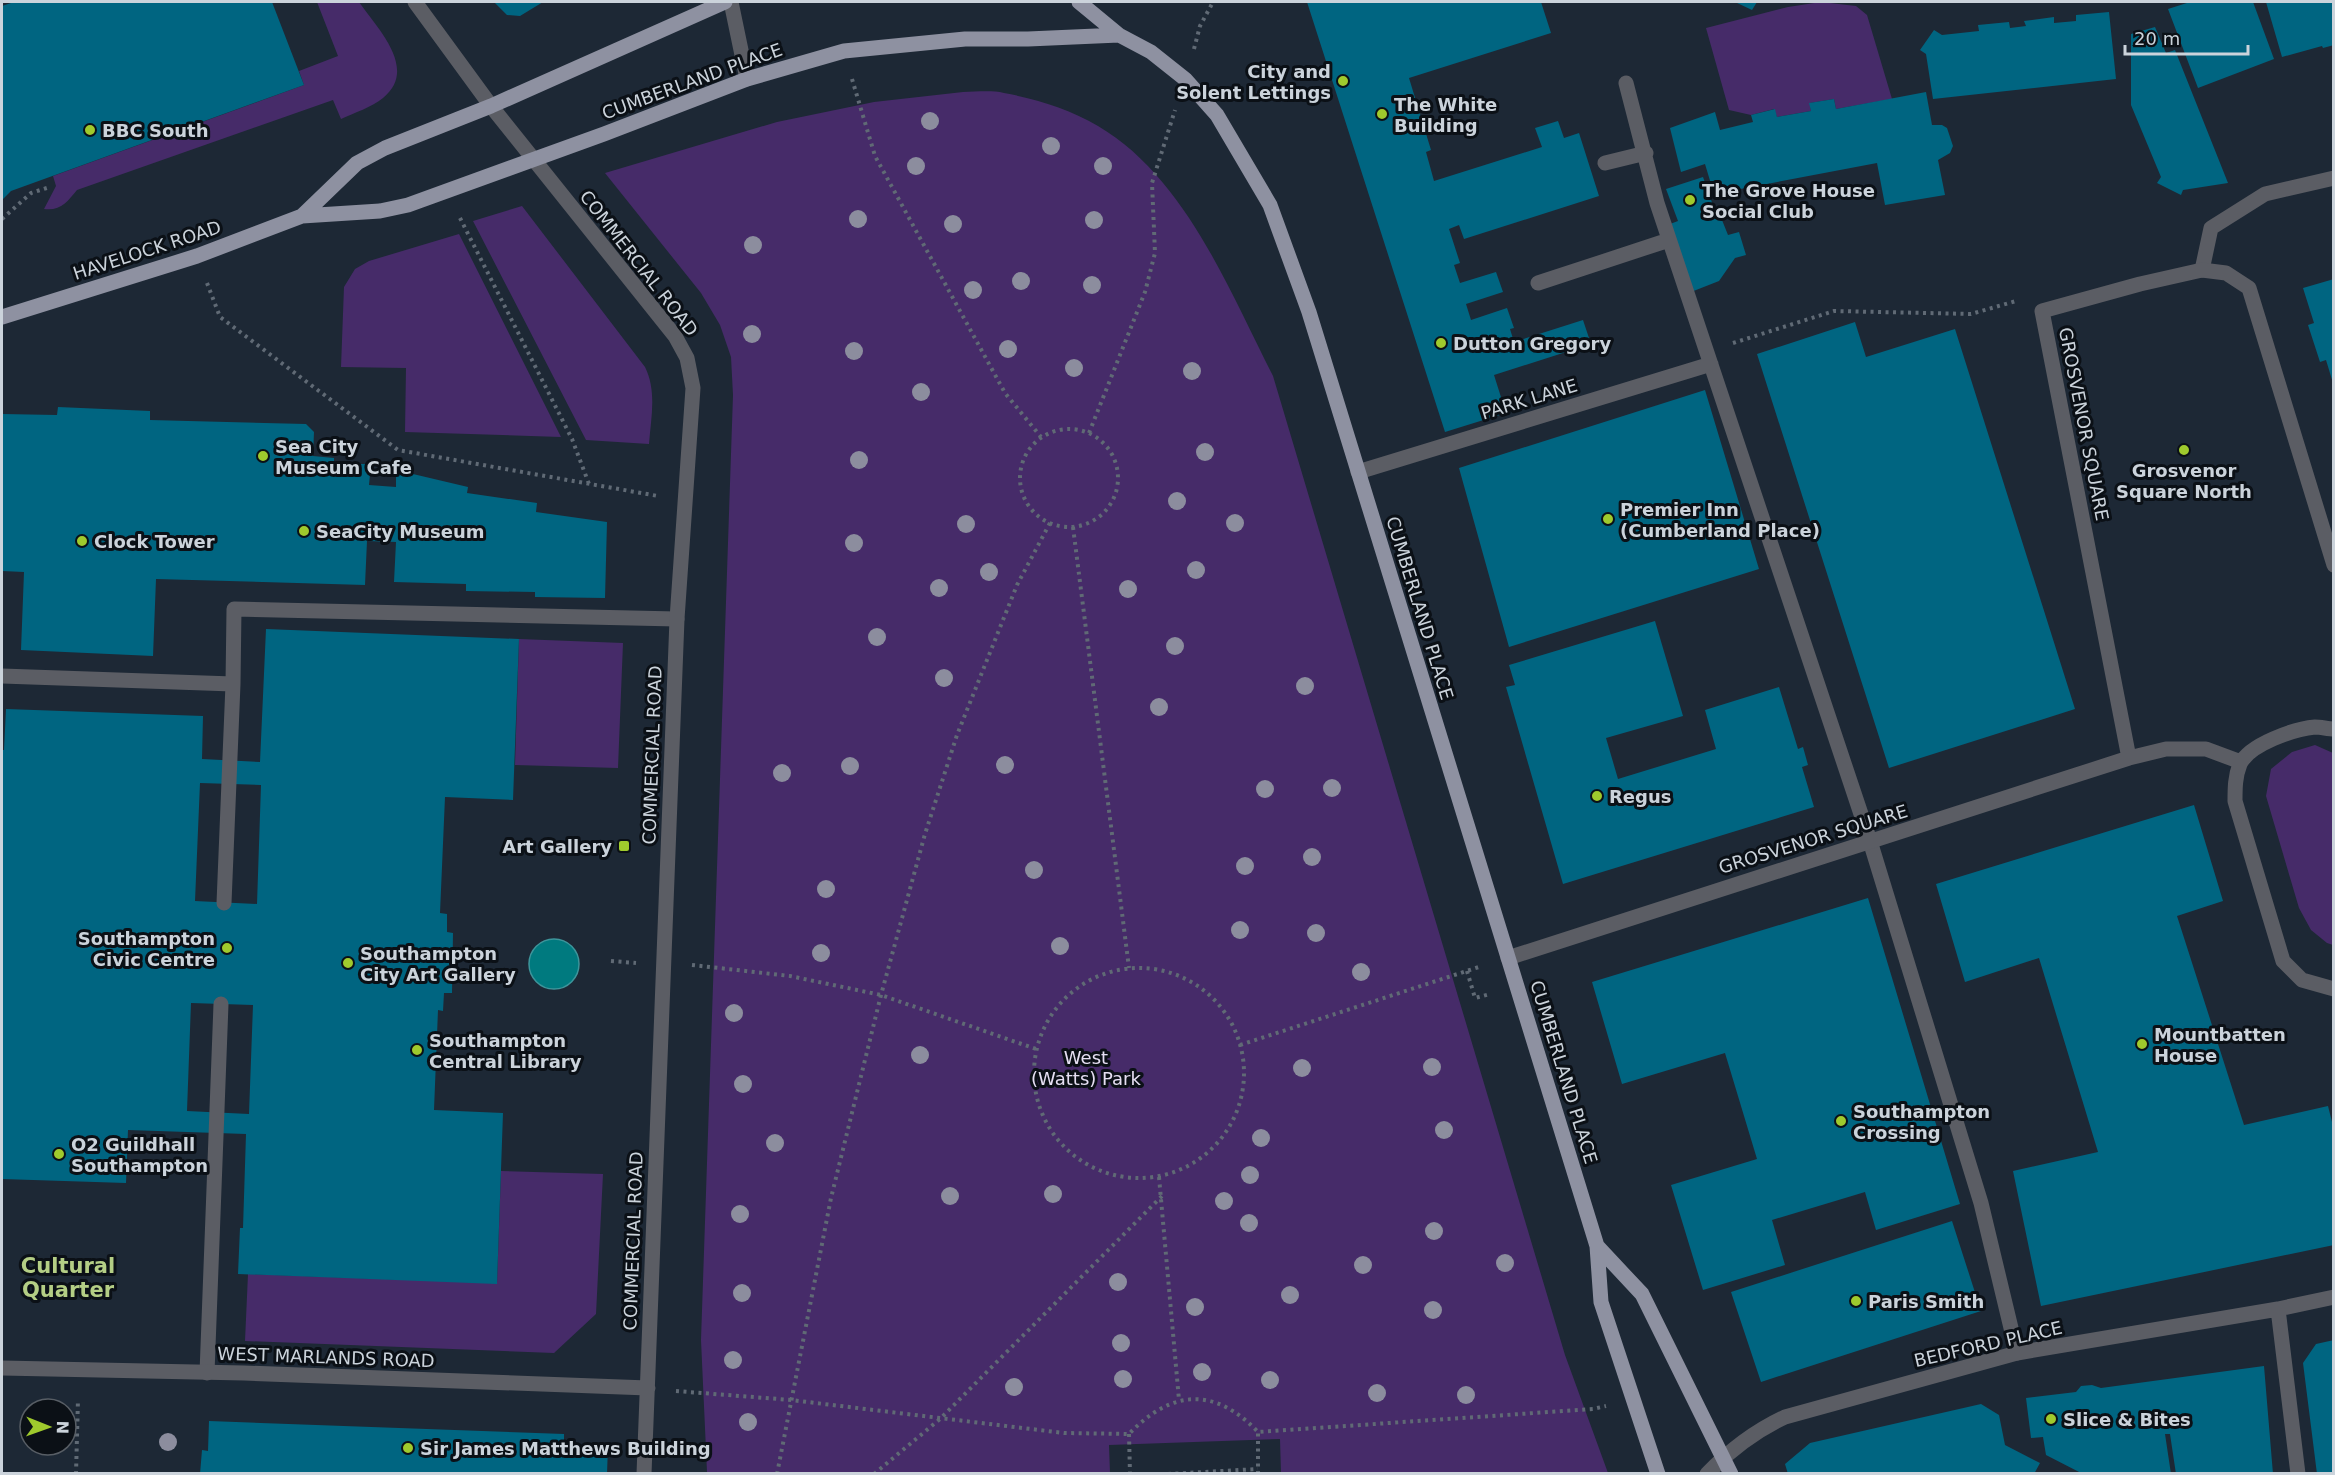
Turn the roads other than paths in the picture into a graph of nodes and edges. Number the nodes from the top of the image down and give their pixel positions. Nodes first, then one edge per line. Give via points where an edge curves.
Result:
1 (415, 2) edge
2 (725, 2) edge
3 (731, 2) edge
4 (1079, 2) edge
5 (1119, 35) junction
6 (747, 79) junction
7 (1626, 83) dead end
8 (490, 106) junction
9 (1646, 153) junction
10 (533, 159) junction
11 (1605, 162) dead end
12 (2334, 178) edge
13 (302, 216) junction
14 (1669, 240) junction
15 (2202, 270) junction
16 (1538, 283) dead end
17 (2, 317) edge
18 (1709, 357) junction
19 (1358, 472) junction
20 (2334, 565) edge
21 (677, 619) junction
22 (2, 676) edge
23 (233, 684) junction
24 (2334, 729) edge
25 (2129, 758) junction
26 (2241, 762) junction
27 (1869, 841) junction
28 (224, 903) dead end
29 (1508, 958) junction
30 (2333, 993) edge
31 (221, 1004) dead end
32 (1597, 1246) junction
33 (2334, 1297) edge
34 (2278, 1309) junction
35 (2017, 1353) junction
36 (2, 1368) edge
37 (207, 1372) junction
38 (648, 1388) junction
39 (1724, 1456) junction
40 (644, 1473) edge
41 (1658, 1473) edge
42 (1707, 1473) edge
43 (1731, 1473) edge
44 (2298, 1473) edge

1 - 8 street, COMMERCIAL ROAD
2 - 8 main road
3 - 6 street
4 - 5 main road, CUMBERLAND PLACE
5 - 6 main road, CUMBERLAND PLACE via 965,39 844,51
5 - 19 main road, CUMBERLAND PLACE via 1151,52 1185,78 1217,115 1270,205 1309,312
6 - 10 main road, CUMBERLAND PLACE
7 - 9 street
8 - 10 street, COMMERCIAL ROAD
8 - 13 main road, HAVELOCK ROAD via 357,163
9 - 11 street
9 - 14 street
10 - 13 main road, HAVELOCK ROAD via 408,205 380,211
10 - 21 street, COMMERCIAL ROAD via 675,336 687,357 693,387
12 - 15 street via 2265,194 2211,228
13 - 17 main road, HAVELOCK ROAD via 197,256
14 - 16 street
14 - 18 street
15 - 20 street, GROSVENOR SQUARE via 2226,273 2248,288
15 - 25 street, GROSVENOR SQUARE via 2042,311
18 - 19 street, PARK LANE
18 - 27 street
19 - 29 main road, CUMBERLAND PLACE
21 - 23 street via 234,609
21 - 38 street, COMMERCIAL ROAD
22 - 23 street
23 - 28 street
24 - 26 street via 2315,727 2276,738 2254,749
25 - 26 street, GROSVENOR SQUARE via 2166,749 2206,749
25 - 27 street, GROSVENOR SQUARE
26 - 30 street via 2235,801 2283,961 2302,980
27 - 29 street, GROSVENOR SQUARE
27 - 35 street via 1981,1203
29 - 32 main road, CUMBERLAND PLACE
31 - 37 street
32 - 39 main road, CUMBERLAND PLACE via 1642,1294
32 - 41 main road, CUMBERLAND PLACE via 1601,1302
33 - 34 street, BEDFORD PLACE
34 - 35 street, BEDFORD PLACE
34 - 44 street
35 - 39 street, BEDFORD PLACE via 1785,1416 1761,1428
36 - 37 street, WEST MARLANDS ROAD
37 - 38 street, WEST MARLANDS ROAD
38 - 40 street, COMMERCIAL ROAD
39 - 42 street, BEDFORD PLACE
39 - 43 main road, CUMBERLAND PLACE

